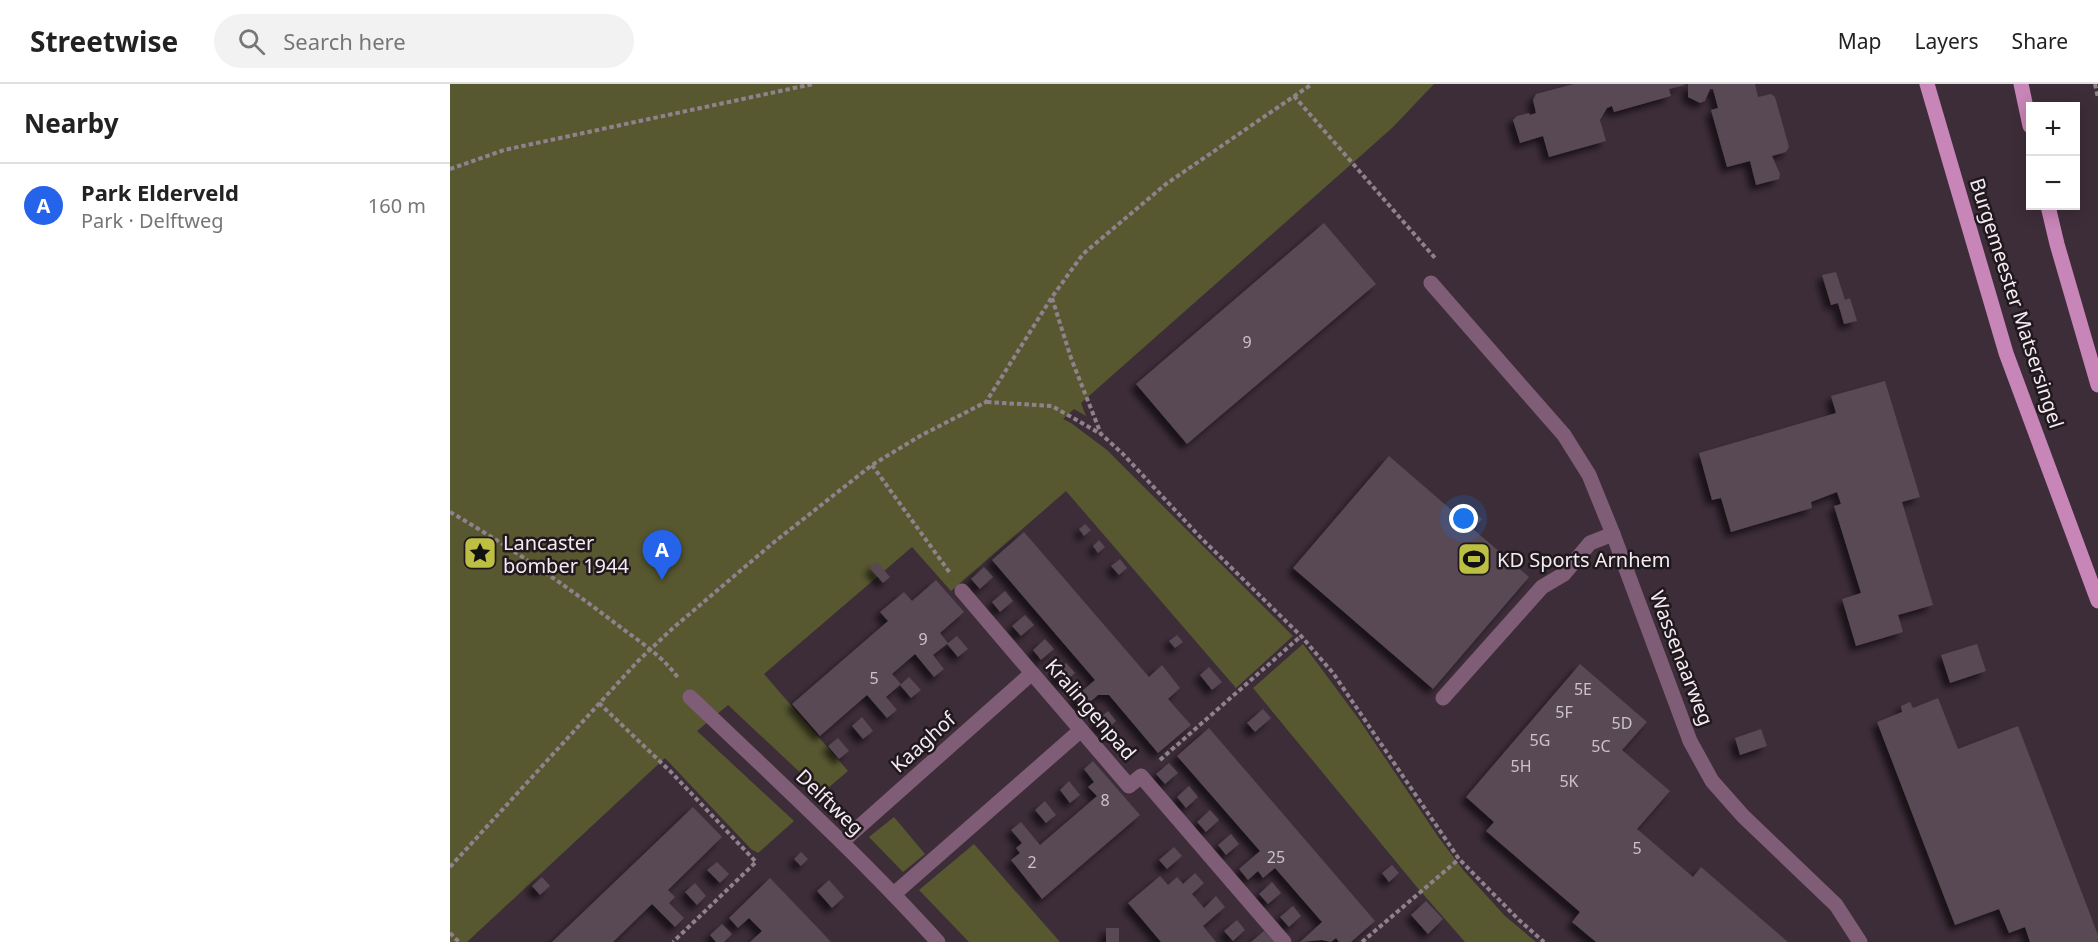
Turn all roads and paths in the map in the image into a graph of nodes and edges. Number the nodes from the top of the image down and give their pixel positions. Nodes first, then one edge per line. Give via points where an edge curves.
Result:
1 (813, 84) edge
2 (1312, 84) edge
3 (1927, 84) edge
4 (2021, 84) edge
5 (2095, 84) edge
6 (1294, 96) junction
7 (2098, 98) edge
8 (2026, 105) edge
9 (450, 169) edge
10 (2049, 210) edge
11 (1431, 283) joint
12 (1052, 297) junction
13 (2098, 385) edge
14 (986, 402) junction
15 (1101, 434) junction
16 (872, 465) junction
17 (450, 512) edge
18 (1613, 534) junction
19 (962, 591) joint
20 (2098, 601) edge
21 (1301, 636) junction
22 (649, 649) junction
23 (1032, 673) junction
24 (690, 697) joint
25 (1443, 698) dead end
26 (599, 703) junction
27 (1081, 730) junction
28 (1141, 776) junction
29 (842, 842) junction
30 (1459, 859) junction
31 (450, 867) edge
32 (894, 894) junction
33 (450, 933) edge
34 (459, 942) edge
35 (673, 942) edge
36 (938, 942) edge
37 (1284, 942) edge
38 (1362, 942) edge
39 (1544, 942) edge
40 (1860, 942) edge

1 - 9 path via 504,150
2 - 6 path
3 - 20 main road, Burgemeester Matsersingel via 2006,353
4 - 8 main road
5 - 7 path
6 - 11 path via 1446,270
6 - 12 path via 1166,184 1083,254
10 - 13 main road
11 - 18 street, Wassenaarweg via 1564,435 1589,475
12 - 14 path
12 - 15 path
14 - 15 path via 1052,406
14 - 16 path
15 - 21 path
16 - 19 path
16 - 22 path
17 - 22 path via 562,582
18 - 25 street via 1590,543 1564,574 1542,587
18 - 40 street, Wassenaarweg via 1690,741 1712,781 1836,905
19 - 23 street, Kralingenpad
21 - 28 path
21 - 30 path via 1333,674
22 - 24 path via 672,669
22 - 26 path
23 - 27 street, Kralingenpad
23 - 29 street, Kaaghof
24 - 29 street, Delftweg
26 - 31 path
26 - 35 path via 756,862
27 - 28 street, Kralingenpad via 1129,786
27 - 32 street
28 - 37 street, Kralingenpad
29 - 32 street, Delftweg
30 - 38 path
30 - 39 path
32 - 36 street, Delftweg
33 - 34 path

